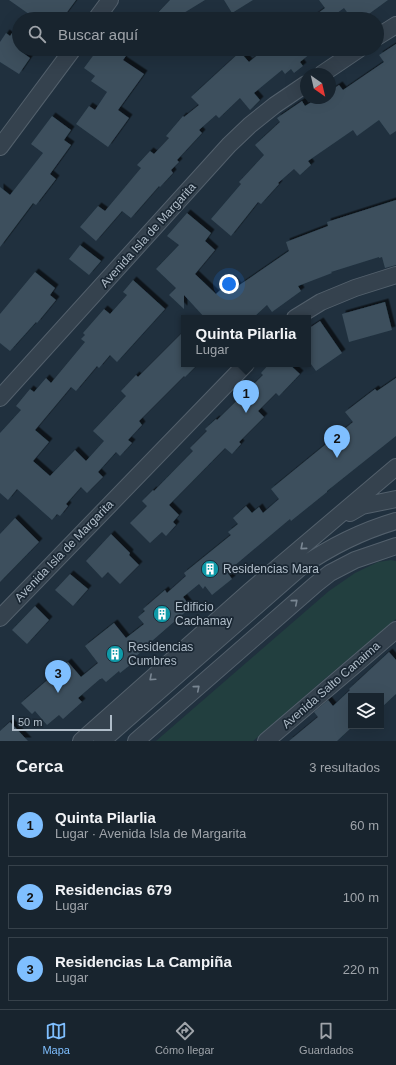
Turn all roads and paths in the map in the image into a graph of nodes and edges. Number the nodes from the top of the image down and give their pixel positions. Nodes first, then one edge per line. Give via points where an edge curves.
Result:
1 (110, 0) edge
2 (101, 12) edge
3 (396, 25) edge
4 (384, 33) edge
5 (68, 56) edge
6 (349, 56) edge
7 (331, 68) edge
8 (300, 88) edge
9 (0, 147) edge
10 (396, 275) edge
11 (300, 315) edge
12 (243, 367) edge
13 (0, 398) edge
14 (396, 467) edge
15 (372, 487) junction
16 (396, 500) edge
17 (377, 503) junction
18 (396, 517) edge
19 (396, 521) edge
20 (332, 522) junction
21 (396, 546) edge
22 (0, 618) edge
23 (396, 630) edge
24 (81, 741) edge
25 (102, 741) edge
26 (136, 741) edge
27 (266, 741) edge

1 - 2 street
3 - 4 street
5 - 9 street
6 - 7 street
8 - 13 street, Avenida Isla de Margarita via 250,125 229,145
10 - 11 street via 321,302
12 - 22 street, Avenida Isla de Margarita
14 - 15 street
15 - 17 street
15 - 20 street
16 - 17 street
17 - 18 street
17 - 20 street via 362,506
19 - 25 street via 350,538 301,567
20 -> 24 street
26 -> 21 street via 330,573 355,560
23 - 27 street, Avenida Salto Canaima

